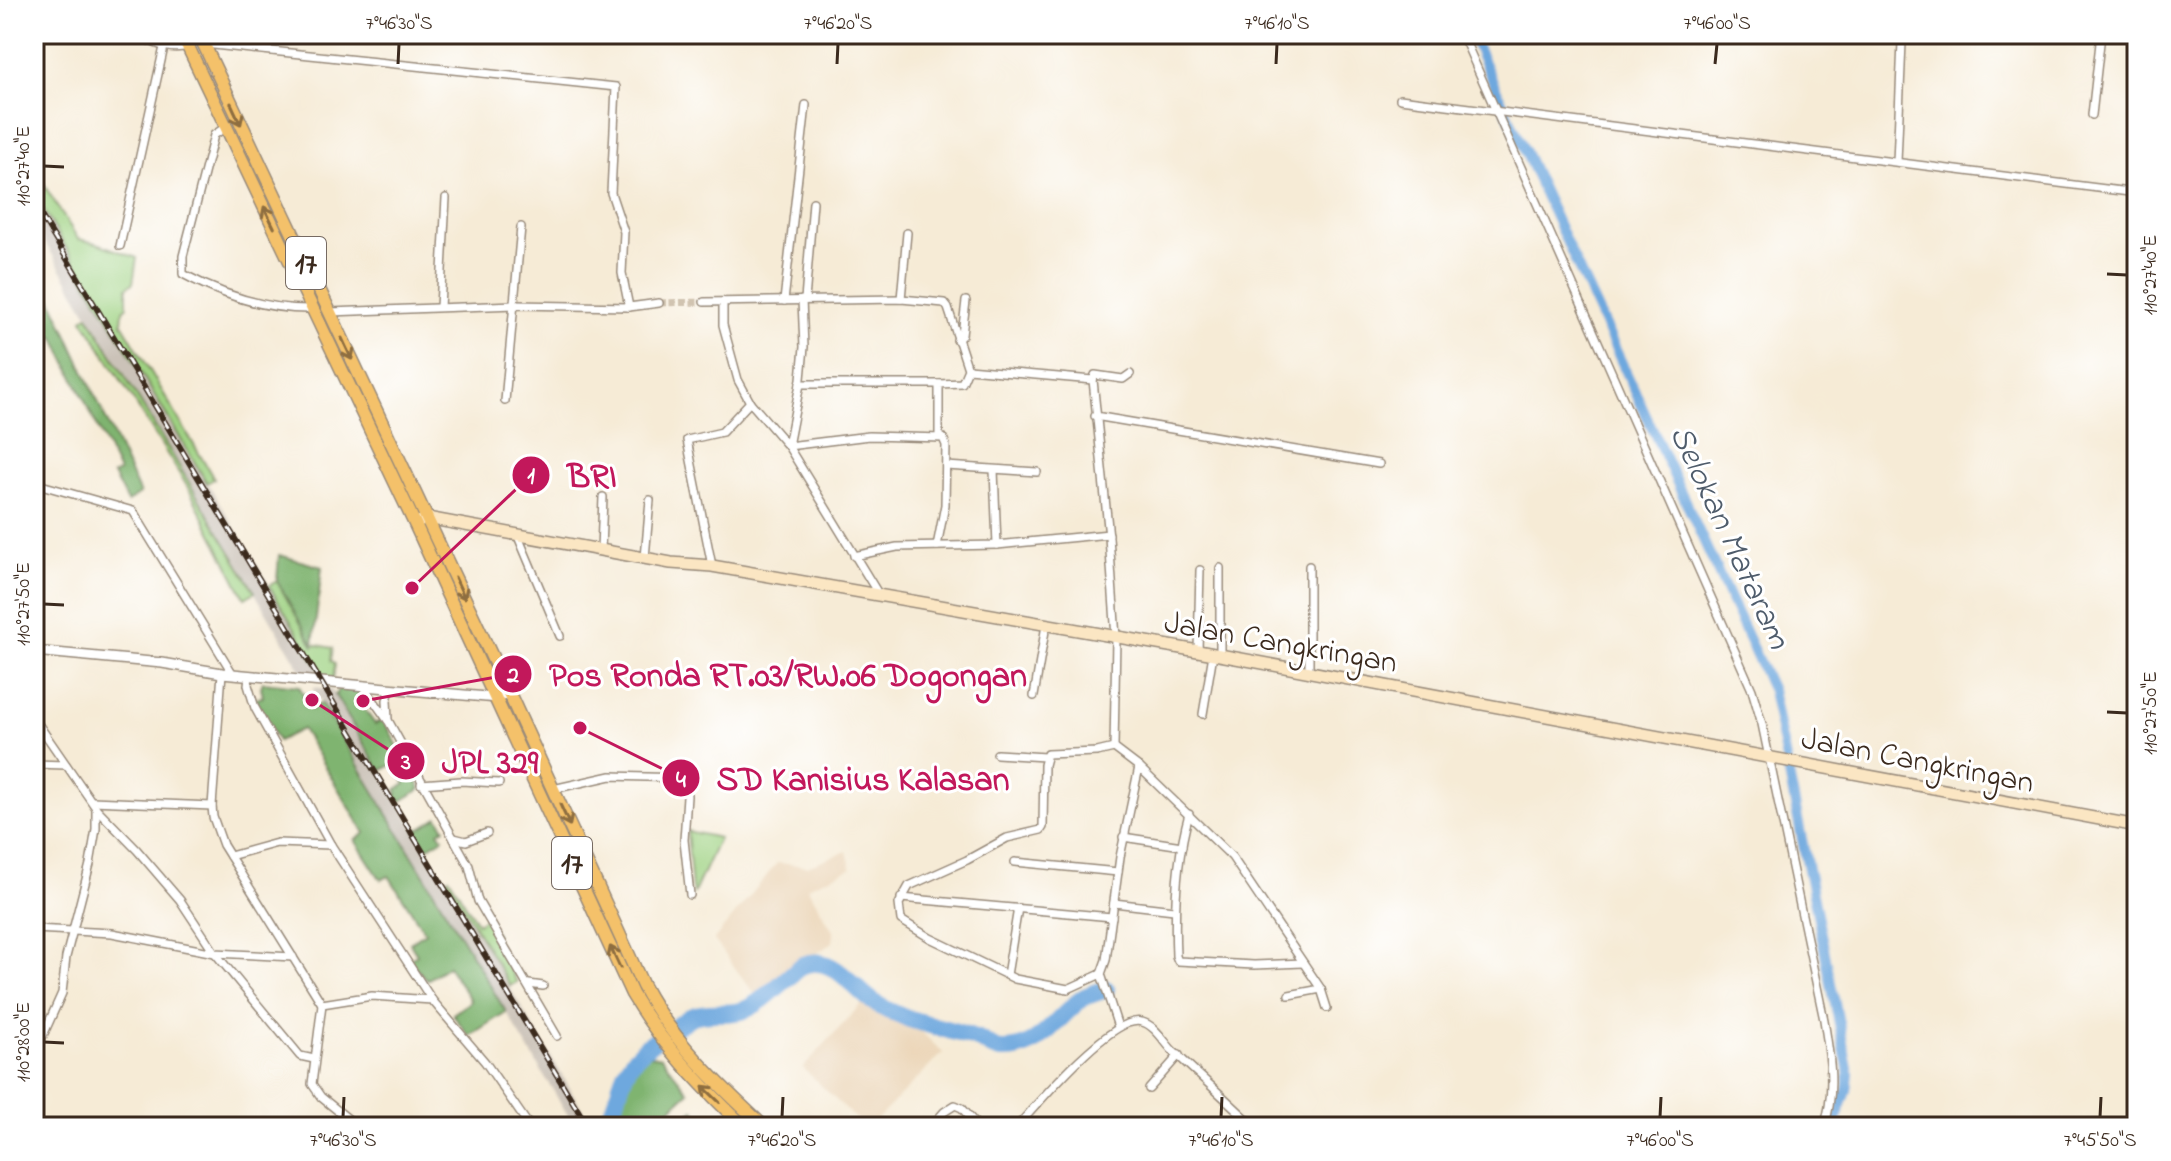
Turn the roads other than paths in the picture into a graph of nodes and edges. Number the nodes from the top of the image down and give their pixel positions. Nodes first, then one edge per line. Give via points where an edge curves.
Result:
1 (134, 34) edge
2 (1462, 34) edge
3 (2101, 34) edge
4 (201, 39) edge
5 (184, 40) edge
6 (1902, 42) dead end
7 (164, 47) junction
8 (1400, 99) dead end
9 (806, 105) dead end
10 (1498, 112) junction
11 (2092, 115) dead end
12 (226, 127) junction
13 (1897, 162) junction
14 (2137, 193) edge
15 (446, 198) dead end
16 (813, 202) dead end
17 (521, 227) dead end
18 (907, 233) dead end
19 (120, 246) dead end
20 (901, 299) junction
21 (804, 300) junction
22 (784, 301) junction
23 (966, 301) dead end
24 (704, 302) tunnel mouth
25 (723, 302) junction
26 (659, 303) tunnel mouth
27 (515, 305) junction
28 (440, 307) junction
29 (629, 307) junction
30 (313, 309) junction
31 (330, 312) junction
32 (957, 340) junction
33 (968, 369) junction
34 (1130, 374) dead end
35 (1093, 380) junction
36 (800, 384) junction
37 (939, 384) junction
38 (505, 401) dead end
39 (750, 402) junction
40 (1095, 416) junction
41 (939, 437) junction
42 (788, 446) junction
43 (1379, 464) dead end
44 (946, 466) junction
45 (994, 470) junction
46 (1037, 472) dead end
47 (34, 483) edge
48 (603, 497) dead end
49 (650, 500) dead end
50 (421, 521) junction
51 (517, 534) junction
52 (1109, 534) junction
53 (997, 545) junction
54 (937, 546) junction
55 (601, 550) junction
56 (854, 556) junction
57 (645, 558) junction
58 (712, 566) junction
59 (1309, 566) dead end
60 (1220, 568) dead end
61 (1200, 570) dead end
62 (880, 595) junction
63 (1046, 625) junction
64 (560, 636) dead end
65 (1116, 638) junction
66 (34, 651) edge
67 (1198, 651) junction
68 (1216, 654) junction
69 (1309, 672) junction
70 (228, 673) junction
71 (249, 675) junction
72 (364, 687) junction
73 (390, 690) junction
74 (503, 696) junction
75 (1034, 696) dead end
76 (1203, 714) dead end
77 (34, 718) edge
78 (389, 722) junction
79 (1114, 748) junction
80 (997, 754) dead end
81 (1045, 757) junction
82 (1771, 758) junction
83 (34, 764) edge
84 (66, 765) junction
85 (1139, 767) junction
86 (499, 783) dead end
87 (421, 784) junction
88 (553, 789) junction
89 (97, 803) junction
90 (212, 806) junction
91 (1189, 814) junction
92 (2137, 826) edge
93 (487, 833) dead end
94 (452, 836) junction
95 (1123, 837) junction
96 (331, 845) junction
97 (1182, 846) junction
98 (230, 856) junction
99 (1015, 862) dead end
100 (1118, 872) junction
101 (690, 895) dead end
102 (901, 898) junction
103 (1114, 903) junction
104 (1018, 908) junction
105 (1174, 910) junction
106 (1112, 917) junction
107 (34, 929) edge
108 (73, 931) junction
109 (215, 953) junction
110 (293, 957) junction
111 (1303, 963) junction
112 (1101, 974) junction
113 (1007, 975) junction
114 (529, 984) junction
115 (543, 986) dead end
116 (1321, 989) junction
117 (1289, 995) dead end
118 (432, 1000) junction
119 (322, 1004) junction
120 (1327, 1008) dead end
121 (657, 1021) junction
122 (1118, 1027) junction
123 (557, 1036) dead end
124 (1179, 1055) junction
125 (314, 1059) junction
126 (34, 1073) edge
127 (1149, 1089) dead end
128 (358, 1127) edge
129 (530, 1127) edge
130 (744, 1127) edge
131 (764, 1127) edge
132 (931, 1127) edge
133 (978, 1127) edge
134 (1017, 1127) edge
135 (1255, 1127) edge
136 (1824, 1127) edge

1 - 7 street
2 - 10 street
3 - 11 street
4 - 29 street via 616,87 611,193 624,232 622,273
4 -> 31 highway, 17
5 - 7 street via 175,49
5 - 12 highway, 17
6 - 13 street
7 - 19 street
8 - 10 street
9 - 22 street
10 - 13 street
10 - 82 street via 1737,651
30 -> 12 highway, 17
12 - 30 street via 214,135 181,270 208,288 249,302
13 - 14 street
15 - 28 street
16 - 21 street
17 - 27 street
18 - 20 street
20 - 21 street
20 - 32 street via 944,303
21 - 22 street
21 - 36 street
22 - 25 street
23 - 32 street
24 - 25 street
25 - 39 street via 730,356
26 - 29 street
27 - 28 street
27 - 29 street
27 - 38 street
28 - 31 street
30 - 50 highway, 17
31 -> 50 highway, 17
32 - 33 street
33 - 35 street
33 - 37 street via 962,383
34 - 35 street via 1123,379 1095,375
35 - 40 street
36 - 37 street
36 - 42 street
37 - 41 street
39 - 42 street
39 - 58 street via 722,432 687,440
40 - 43 street
40 - 52 street
41 - 42 street via 869,436
41 - 44 street via 946,445
42 - 56 street
44 - 45 street
44 - 54 street
45 - 46 street
45 - 53 street
47 - 70 street via 133,511
48 - 55 street
49 - 57 street
50 - 51 main road, Jalan Cangkringan
50 - 74 highway, 17
51 - 55 main road, Jalan Cangkringan
51 - 64 street
52 - 53 street
52 - 65 street
53 - 54 street
54 - 56 street
55 - 57 main road, Jalan Cangkringan
56 - 62 street
57 - 58 main road, Jalan Cangkringan
58 - 62 main road, Jalan Cangkringan
59 - 69 street
60 - 68 street
61 - 67 street
62 - 63 main road, Jalan Cangkringan
63 - 65 main road, Jalan Cangkringan
63 - 75 street
65 - 67 main road, Jalan Cangkringan
65 - 79 street
66 - 70 street
67 - 68 main road, Jalan Cangkringan
68 - 69 main road, Jalan Cangkringan
68 - 76 street
69 - 82 main road, Jalan Cangkringan
70 - 71 street
70 - 90 street
71 - 72 street
71 - 96 street via 255,708
72 - 73 street
72 - 78 street
73 - 74 street
73 - 78 street
74 - 88 highway, 17
121 -> 74 highway, 17 via 619,966
77 - 84 street
78 - 87 street
79 - 81 street
79 - 85 street
80 - 81 street
81 - 102 street via 1041,830 1001,840 914,883
82 - 92 main road, Jalan Cangkringan
82 - 136 street via 1832,1069 1831,1106
83 - 84 street
84 - 89 street
85 - 91 street
85 - 95 street
86 - 87 street
87 - 94 street
88 - 101 street via 611,776 686,781 684,840
88 -> 121 highway, 17
89 - 90 street
89 - 108 street via 90,864
89 - 109 street via 180,900
90 - 98 street
91 - 97 street
91 - 111 street via 1232,857
93 - 94 street via 466,841
94 - 114 street via 469,866 478,901
95 - 97 street
95 - 100 street
96 - 98 street via 269,844
96 - 118 street
97 - 105 street
98 - 110 street
99 - 100 street
100 - 103 street
102 - 104 street
102 - 113 street via 901,920
103 - 105 street
103 - 106 street
104 - 106 street
104 - 113 street
105 - 111 street via 1178,961
106 - 112 street
107 - 108 street
108 - 109 street
108 - 126 street via 62,993 41,1040
109 - 110 street
109 - 125 street via 300,1056
110 - 119 street
111 - 116 street
112 - 113 street via 1060,989
112 - 122 street
114 - 115 street
114 - 123 street
116 - 117 street
116 - 120 street
118 - 119 street via 372,996
118 - 129 street via 485,1062
119 - 125 street
130 -> 121 highway, 17 via 679,1060
121 - 131 highway, 17
122 - 124 street via 1144,1022
122 - 134 street
124 - 127 street
124 - 135 street
125 - 128 street via 315,1091
132 - 133 street via 955,1105

